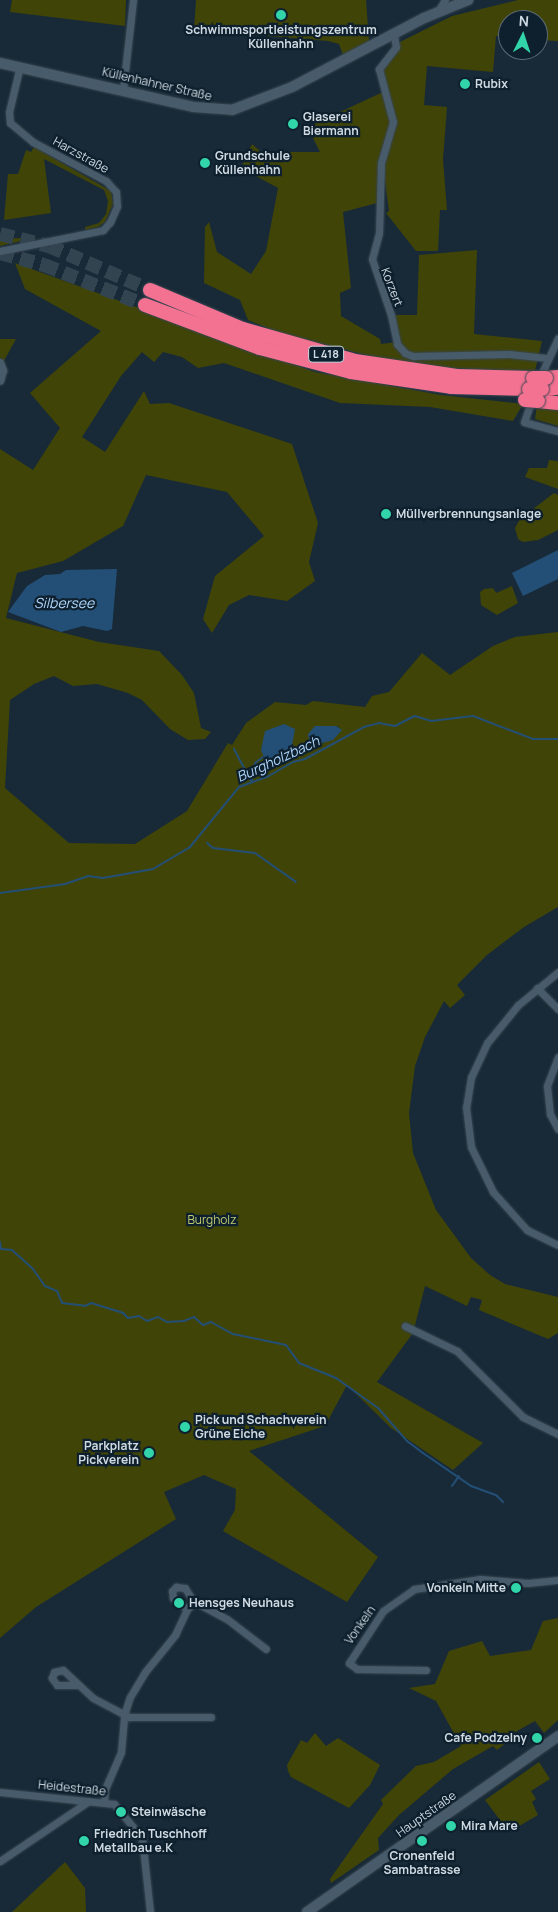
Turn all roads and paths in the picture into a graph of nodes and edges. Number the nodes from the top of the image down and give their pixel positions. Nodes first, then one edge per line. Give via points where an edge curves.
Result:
1 (133, 0) edge
2 (445, 0) edge
3 (466, 0) edge
4 (438, 11) junction
5 (394, 35) junction
6 (0, 63) edge
7 (20, 66) junction
8 (123, 89) junction
9 (0, 251) edge
10 (150, 290) tunnel mouth
11 (145, 305) tunnel mouth
12 (558, 338) edge
13 (546, 358) junction
14 (0, 362) edge
15 (0, 381) edge
16 (539, 387) edge
17 (558, 388) edge
18 (558, 404) edge
19 (558, 431) edge
20 (558, 972) edge
21 (537, 988) junction
22 (558, 1009) edge
23 (558, 1057) edge
24 (558, 1129) edge
25 (558, 1246) edge
26 (406, 1326) dead end
27 (558, 1434) edge
28 (558, 1580) edge
29 (196, 1602) junction
30 (187, 1609) junction
31 (266, 1649) dead end
32 (426, 1670) dead end
33 (77, 1685) dead end
34 (124, 1715) junction
35 (211, 1717) dead end
36 (558, 1736) edge
37 (0, 1792) edge
38 (89, 1801) junction
39 (104, 1802) junction
40 (0, 1861) edge
41 (150, 1912) edge
42 (307, 1912) edge

1 - 8 street
2 - 4 street, Küllenhahner Straße
3 - 4 street, Küllenhahner Straße
4 - 5 street, Küllenhahner Straße
5 - 8 street, Küllenhahner Straße via 292,87 239,109 201,108
5 - 13 street, Korzert via 396,47 379,69 393,122 380,168 379,233 372,259 397,344 413,356 509,354
6 - 7 street, Küllenhahner Straße
7 - 8 street, Küllenhahner Straße
7 - 9 street, Harzstraße via 9,112 10,124 33,142 114,187 116,206 103,230
10 - 16 highway, L 418 via 243,330 355,361
11 - 16 highway, L 418 via 300,360 374,376 451,387 480,395
12 - 13 street
13 - 19 street via 524,422
14 - 15 street via 3,370
16 - 17 highway, L 418
16 - 18 highway, L 418
20 - 21 street
21 - 22 street
21 - 25 street via 511,1012 482,1051 467,1093 467,1126 476,1160 493,1192 521,1225
23 - 24 street via 547,1086 550,1114
26 - 27 street via 457,1352 523,1417
28 - 32 street, Vonkeln via 528,1583 480,1580 414,1589 383,1611 350,1663 357,1669
29 - 30 street
29 - 30 street via 184,1588 174,1588 173,1598
29 - 31 street via 227,1619
30 - 34 street via 176,1636 136,1687
33 - 34 street
34 - 35 street via 148,1719
34 - 39 street via 121,1752 105,1789
36 - 42 street, Hauptstraße
37 - 38 street, Heidestraße
38 - 39 street, Heidestraße
38 - 40 street
39 - 41 street, Heidestraße via 114,1804 142,1838

